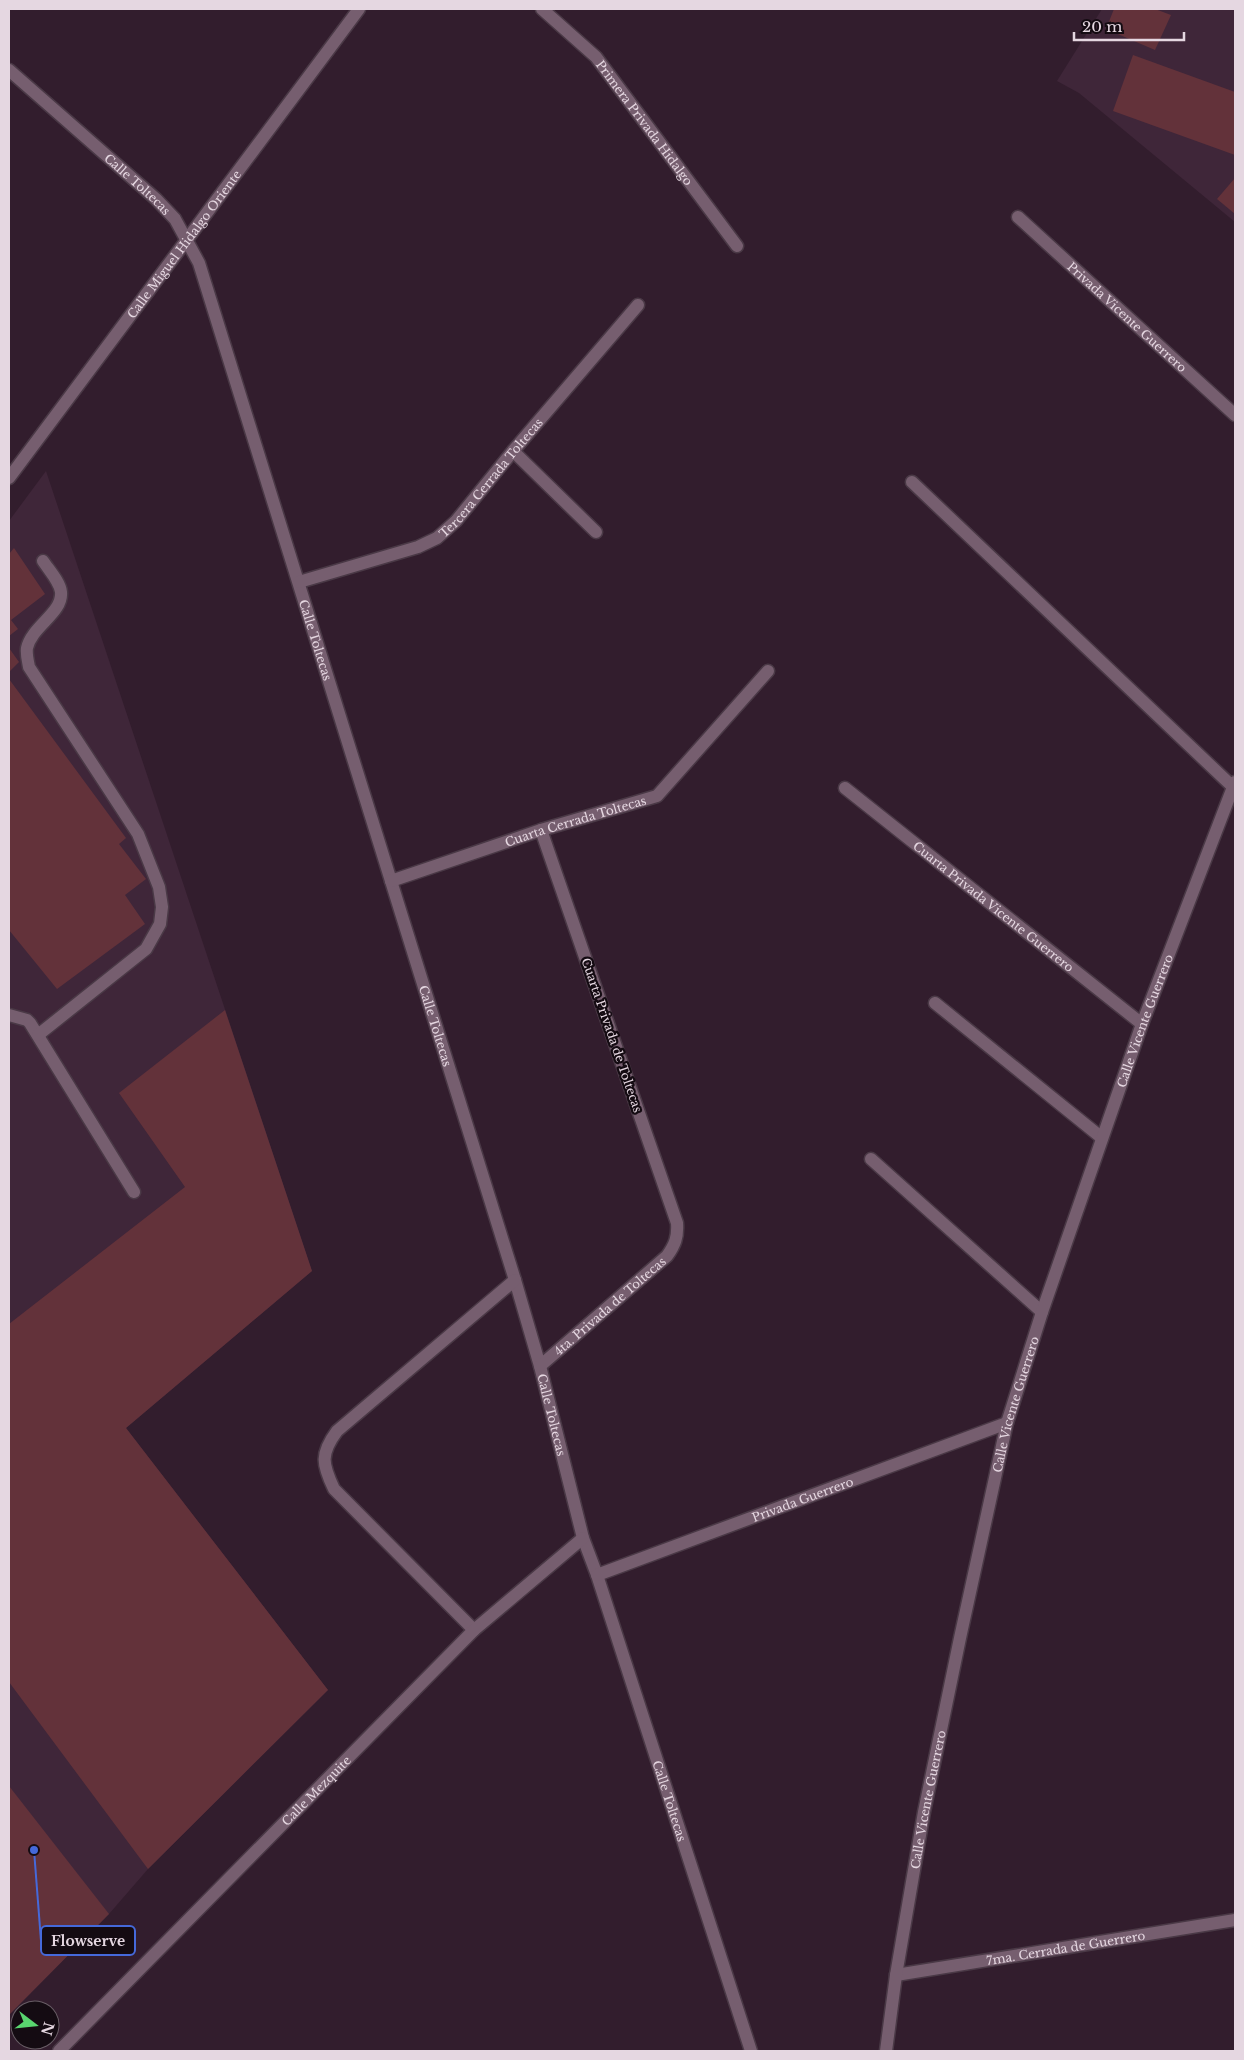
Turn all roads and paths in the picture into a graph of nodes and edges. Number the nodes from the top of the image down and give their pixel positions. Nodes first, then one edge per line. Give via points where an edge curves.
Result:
1 (359, 9) edge
2 (542, 9) edge
3 (9, 70) edge
4 (1018, 217) dead end
5 (187, 239) junction
6 (737, 246) dead end
7 (638, 305) dead end
8 (1235, 415) edge
9 (512, 451) junction
10 (9, 478) edge
11 (912, 482) dead end
12 (596, 532) dead end
13 (43, 561) dead end
14 (299, 582) junction
15 (768, 671) dead end
16 (1234, 784) edge
17 (845, 788) dead end
18 (541, 830) junction
19 (391, 880) junction
20 (934, 1003) dead end
21 (9, 1014) edge
22 (1142, 1024) junction
23 (38, 1035) junction
24 (1102, 1138) junction
25 (871, 1159) dead end
26 (134, 1192) dead end
27 (676, 1241) joint
28 (515, 1280) junction
29 (1042, 1312) junction
30 (540, 1366) junction
31 (1007, 1423) junction
32 (583, 1538) junction
33 (597, 1575) junction
34 (474, 1630) junction
35 (1235, 1920) edge
36 (896, 1974) junction
37 (59, 2051) edge
38 (751, 2051) edge
39 (886, 2051) edge

1 - 5 street, Calle Miguel Hidalgo Oriente
2 - 6 street, Primera Privada Hidalgo via 596,57
3 - 5 street, Calle Toltecas via 156,199 175,219
4 - 8 street, Privada Vicente Guerrero
5 - 10 street, Calle Miguel Hidalgo Oriente
5 - 14 street, Calle Toltecas via 199,263
7 - 9 street, Tercera Cerrada Toltecas
9 - 12 street
9 - 14 street, Tercera Cerrada Toltecas via 456,520 437,538 418,547
11 - 16 street
13 - 23 street via 61,593 57,606 29,642 29,667 138,834 159,888 162,907 160,924 146,950
14 - 19 street, Calle Toltecas
15 - 18 street, Cuarta Cerrada Toltecas via 657,796
16 - 22 street, Calle Vicente Guerrero
17 - 22 street, Cuarta Privada Vicente Guerrero
18 - 19 street, Cuarta Cerrada Toltecas
18 - 27 street, Cuarta Privada de Toltecas via 677,1223
19 - 28 street, Calle Toltecas
20 - 24 street
21 - 23 street via 27,1020
22 - 24 street, Calle Vicente Guerrero
23 - 26 street
24 - 29 street, Calle Vicente Guerrero
25 - 29 street
27 - 30 street, 4ta. Privada de Toltecas via 667,1256
28 - 30 street, Calle Toltecas
28 - 34 street via 337,1431 326,1446 324,1462 334,1489
29 - 31 street, Calle Vicente Guerrero
30 - 32 street, Calle Toltecas
31 - 33 street, Privada Guerrero
31 - 36 street, Calle Vicente Guerrero via 928,1793
32 - 33 street, Calle Toltecas
32 - 34 street, Calle Mezquite
33 - 38 street, Calle Toltecas
34 - 37 street, Calle Mezquite
35 - 36 street, 7ma. Cerrada de Guerrero
36 - 39 street, Calle Vicente Guerrero

